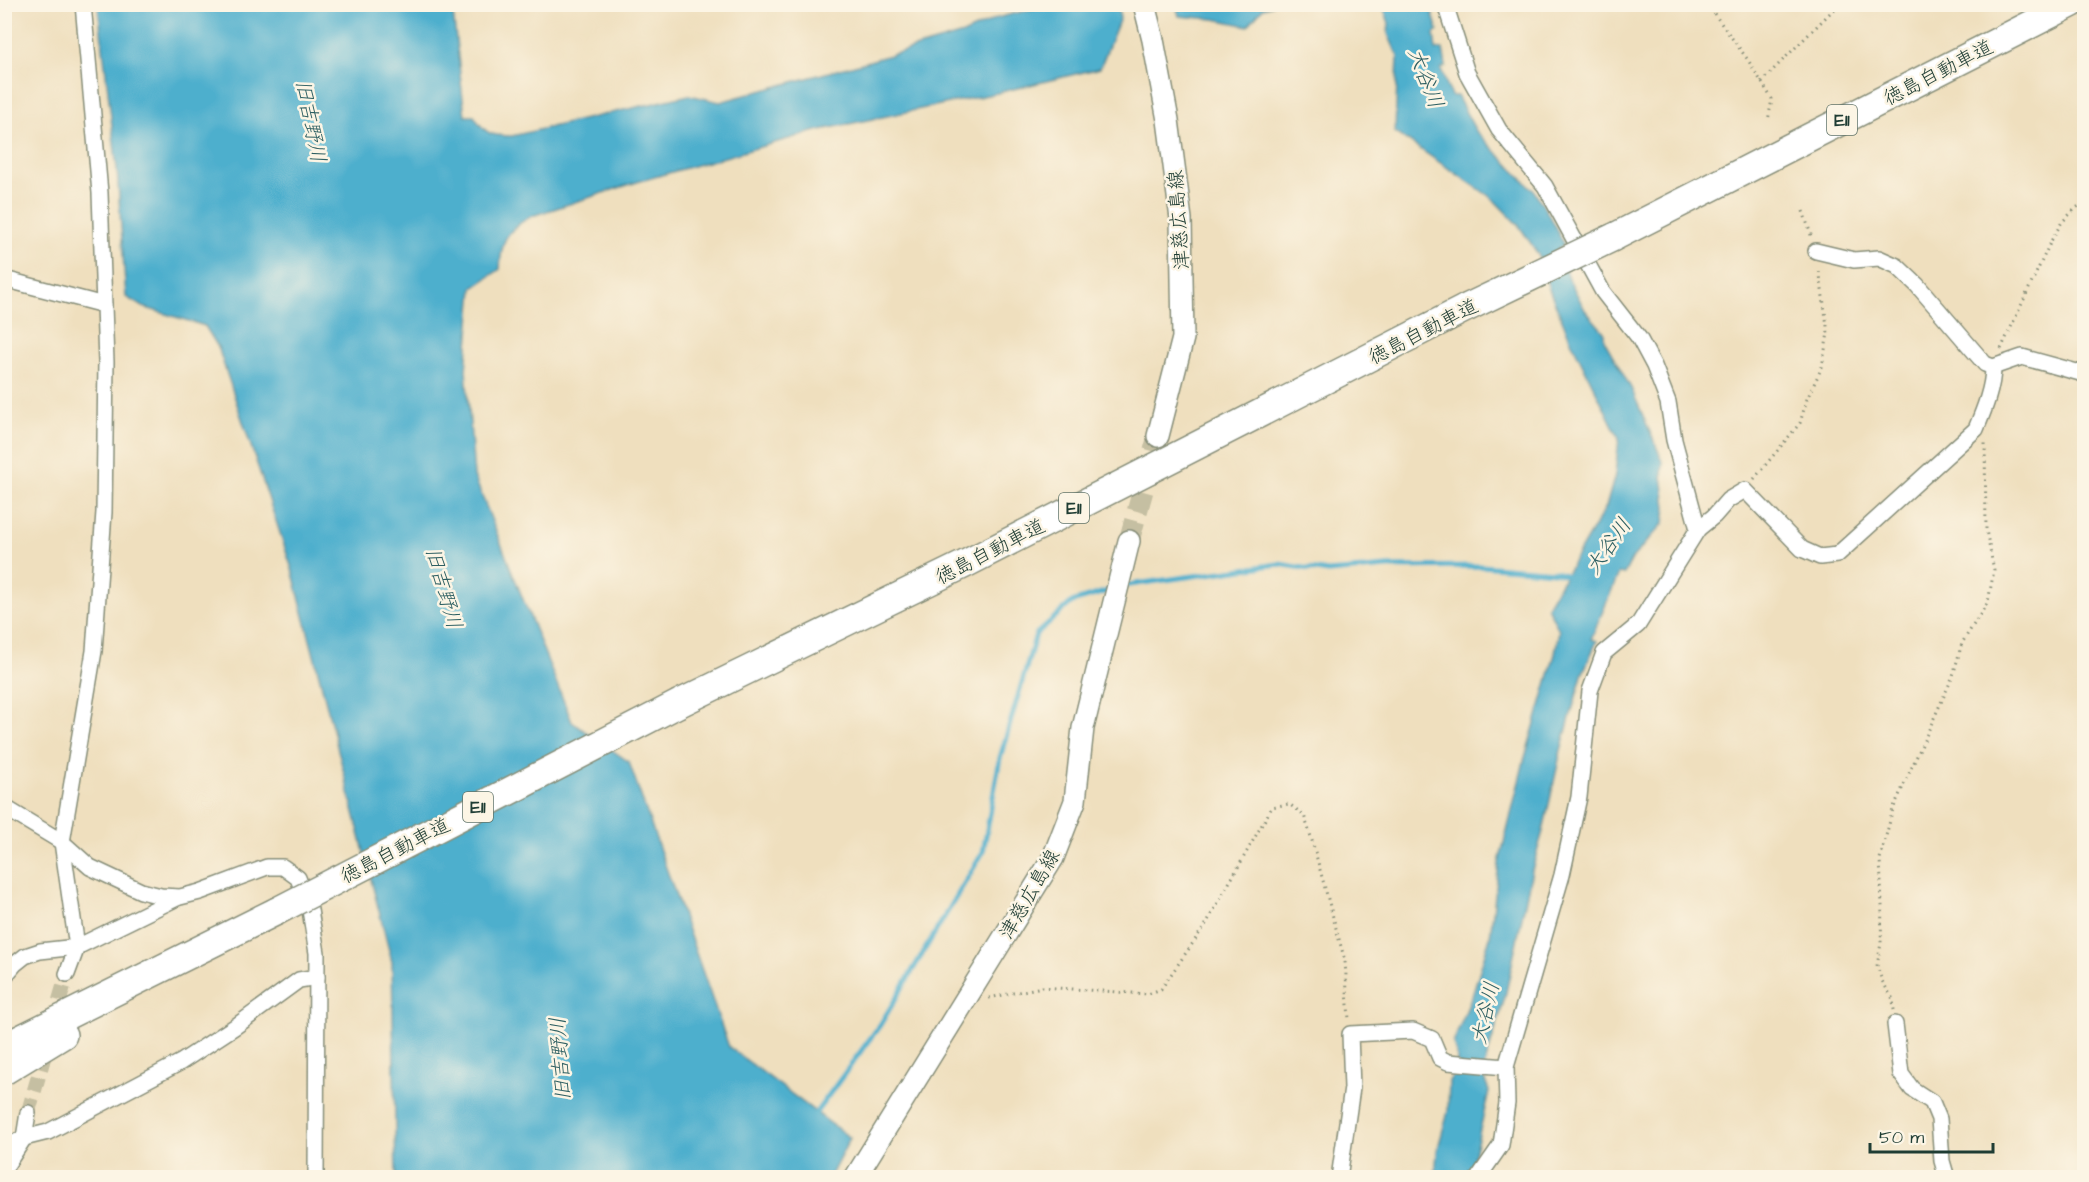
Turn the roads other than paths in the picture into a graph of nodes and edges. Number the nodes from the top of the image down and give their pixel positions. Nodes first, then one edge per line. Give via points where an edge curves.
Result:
1 (83, 4) edge
2 (1144, 4) edge
3 (1445, 4) edge
4 (2071, 4) edge
5 (1816, 251) road end
6 (4, 279) edge
7 (104, 305) junction
8 (1993, 367) junction
9 (2085, 374) edge
10 (1158, 436) tunnel mouth
11 (1698, 529) junction
12 (1129, 541) tunnel mouth
13 (4, 807) edge
14 (62, 842) junction
15 (180, 897) junction
16 (250, 925) junction
17 (77, 947) junction
18 (67, 974) tunnel mouth
19 (4, 977) edge
20 (317, 977) junction
21 (1895, 1024) road end
22 (7, 1044) edge
23 (1506, 1067) junction
24 (4, 1071) edge
25 (28, 1113) tunnel mouth
26 (24, 1138) junction
27 (4, 1148) edge
28 (4, 1169) edge
29 (316, 1178) edge
30 (855, 1178) edge
31 (1339, 1178) edge
32 (1478, 1178) edge
33 (1947, 1178) edge

1 - 7 street via 100,193
2 - 10 main road, 津慈広島線 via 1168,120 1181,219 1183,338
3 - 11 street via 1467,73 1499,130 1545,186 1603,292 1639,338 1654,366 1668,402
4 - 16 highway, 徳島自動車道 / E11, bridge via 965,564 680,703
5 - 8 street via 1854,260 1879,258 1897,266 1985,364
6 - 7 street
7 - 14 street via 104,512 94,651
8 - 9 street via 2022,357
8 - 11 street via 1976,429 1837,555 1820,557 1802,549 1745,490 1728,500
11 - 23 street via 1638,626 1604,653 1590,692 1579,797 1562,875
12 - 30 main road, 津慈広島線 via 1083,728 1075,801 1053,858
13 - 14 street
14 - 15 street via 90,867 141,891
14 - 17 street
15 - 17 street
15 - 20 street via 267,867 283,867 298,878 310,910
16 - 22 highway, 徳島自動車道 / E11
16 - 24 highway
17 - 18 street
17 - 19 street via 25,956
20 - 26 street via 299,980 181,1062 48,1132
20 - 29 street
21 - 33 street via 1901,1074 1912,1089 1932,1102 1940,1119
23 - 31 street via 1448,1062 1440,1058 1432,1039 1413,1031 1350,1034 1352,1088
23 - 32 street via 1507,1103 1501,1145
25 - 26 street
26 - 27 street
26 - 28 street

